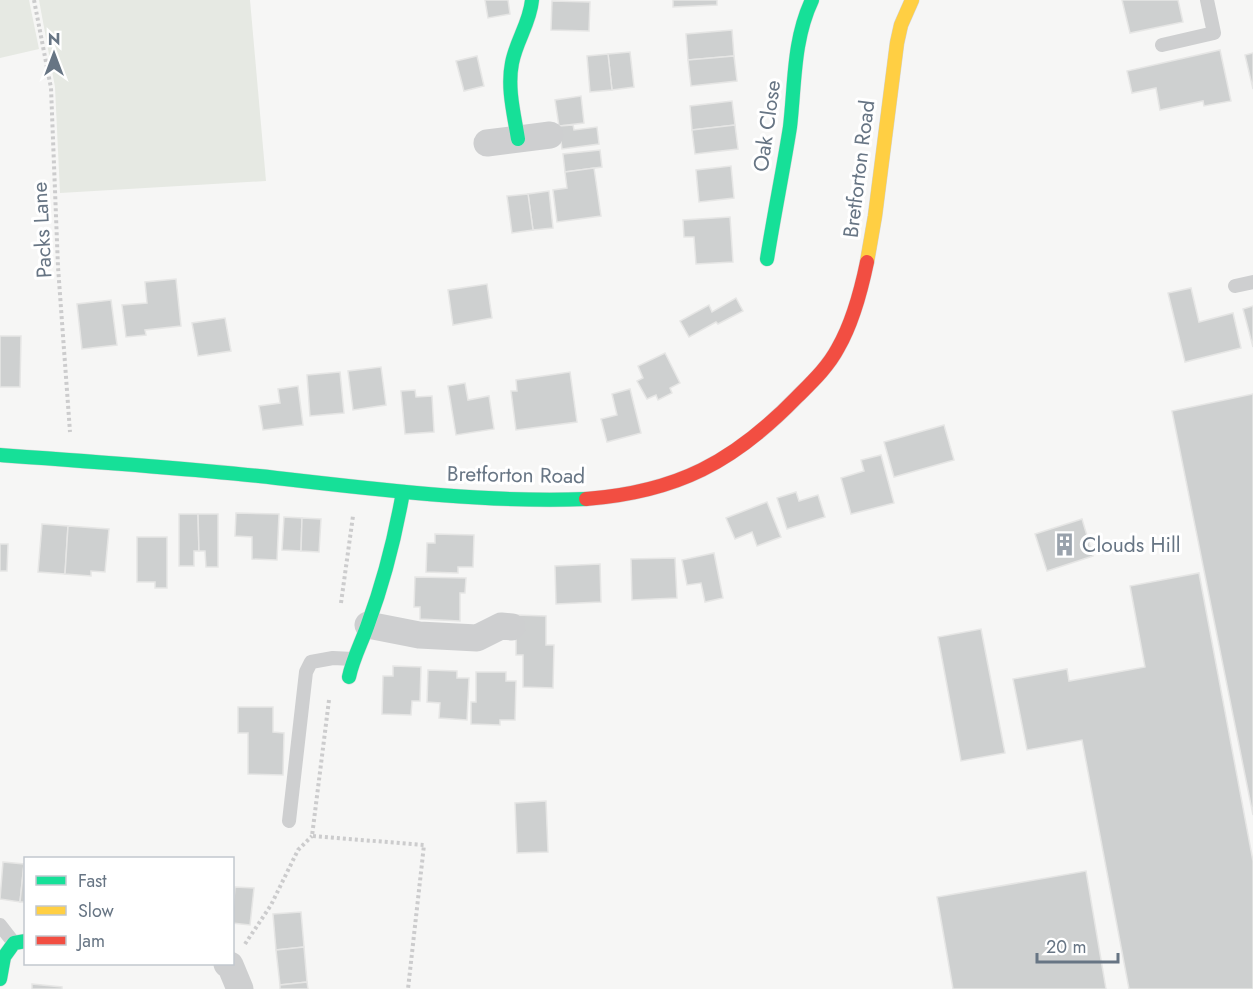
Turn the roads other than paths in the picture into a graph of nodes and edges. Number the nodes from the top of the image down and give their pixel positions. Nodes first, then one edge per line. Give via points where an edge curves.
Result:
1 (532, 0) edge
2 (812, 0) edge
3 (912, 0) edge
4 (1207, 0) edge
5 (1162, 45) dead end
6 (550, 135) dead end
7 (518, 139) junction
8 (487, 143) dead end
9 (767, 259) dead end
10 (1253, 282) edge
11 (1235, 286) dead end
12 (0, 455) edge
13 (403, 492) junction
14 (368, 625) junction
15 (512, 627) dead end
16 (353, 659) junction
17 (349, 677) dead end
18 (289, 821) dead end
19 (0, 925) edge
20 (20, 942) edge
21 (230, 965) edge
22 (0, 979) edge
23 (240, 989) edge

1 - 7 main road via 512,62 510,84
2 - 9 main road, Oak Close via 799,43
3 - 13 main road, Bretforton Road via 899,32 870,251 859,295 839,346 819,375 787,409 750,441 720,460 688,478 658,488 570,501
4 - 5 lane via 1214,33
6 - 7 street
7 - 8 street
10 - 11 lane
12 - 13 main road, Bretforton Road
13 - 14 main road via 395,536
14 - 15 street via 418,635 477,638 501,626
14 - 16 main road
16 - 17 main road
16 - 18 lane via 311,662 306,672
19 - 20 lane
20 - 22 main road via 4,957
21 - 23 street

